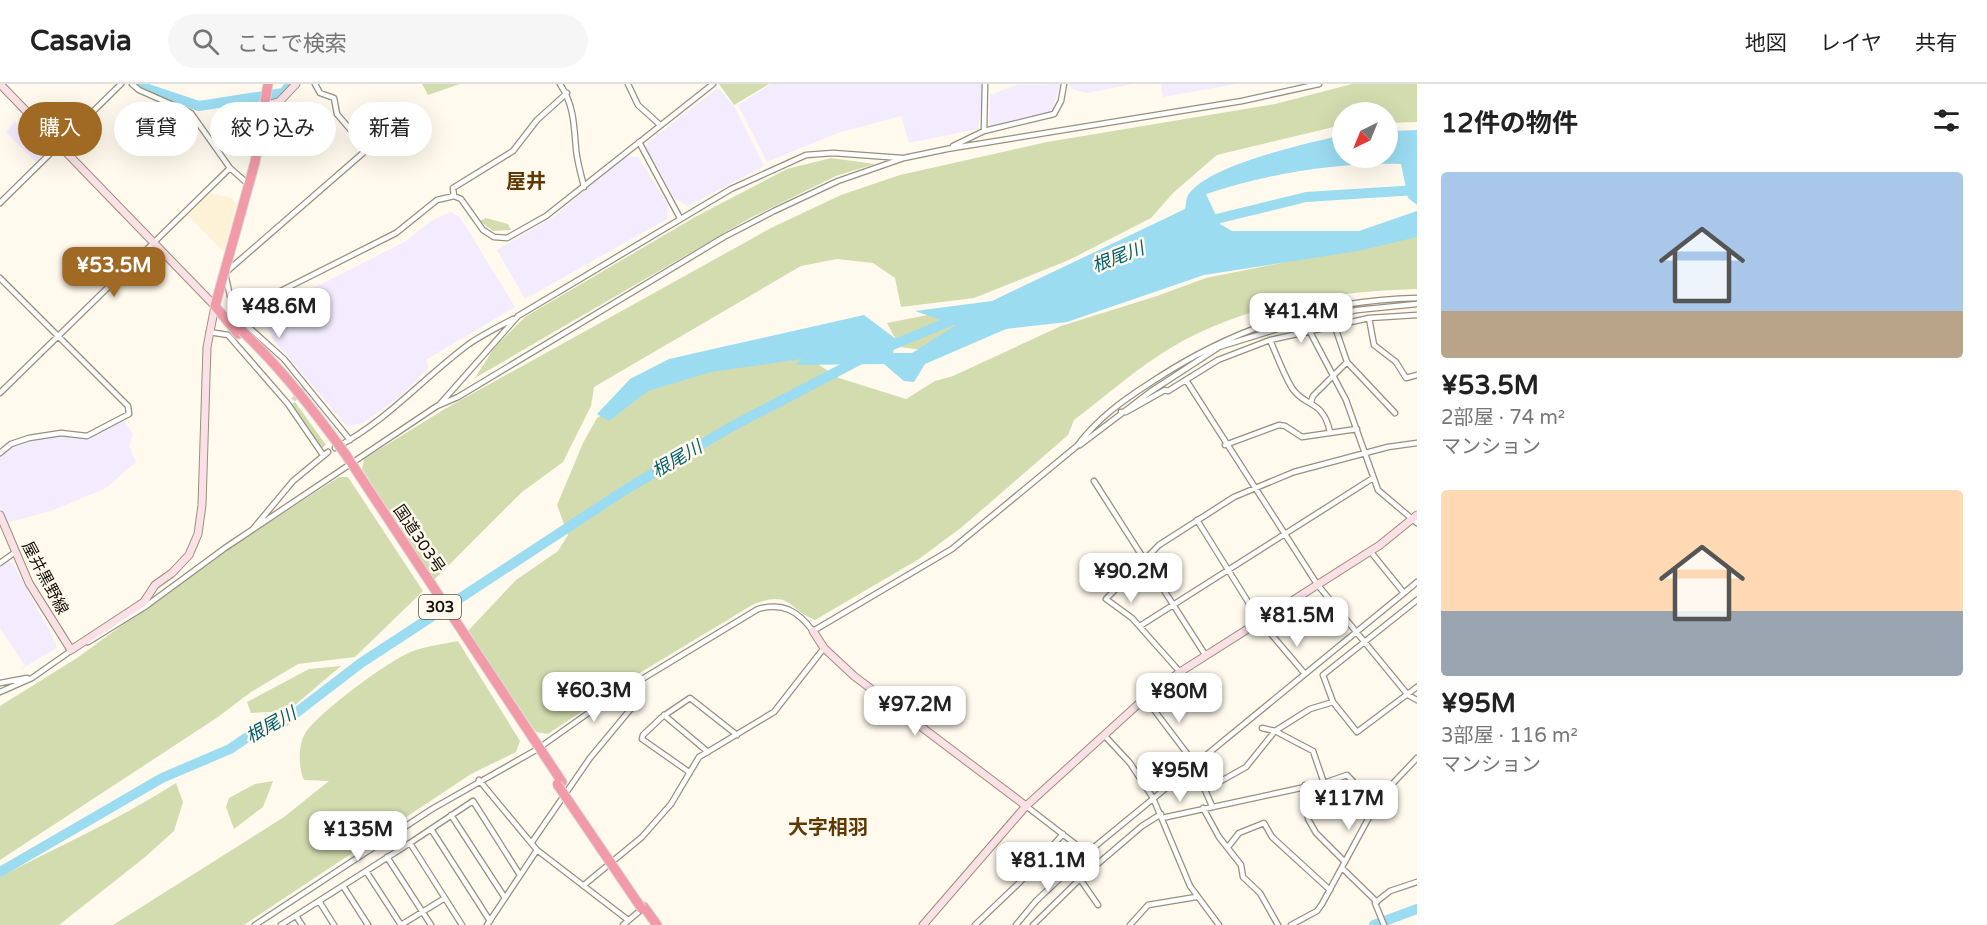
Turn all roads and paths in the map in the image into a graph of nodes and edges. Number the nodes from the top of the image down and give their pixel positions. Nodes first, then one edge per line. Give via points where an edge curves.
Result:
1 (0, 84) edge
2 (121, 84) edge
3 (132, 84) edge
4 (268, 84) edge
5 (296, 84) edge
6 (315, 84) edge
7 (560, 84) edge
8 (628, 84) edge
9 (713, 84) edge
10 (986, 84) edge
11 (1064, 84) edge
12 (1319, 84) edge
13 (567, 93) junction
14 (102, 102) edge
15 (266, 102) edge
16 (279, 102) edge
17 (18, 103) edge
18 (659, 124) junction
19 (984, 131) junction
20 (639, 142) junction
21 (947, 149) junction
22 (47, 156) edge
23 (69, 156) edge
24 (256, 156) edge
25 (904, 158) junction
26 (230, 168) junction
27 (248, 184) junction
28 (584, 187) junction
29 (454, 196) junction
30 (0, 203) edge
31 (680, 218) junction
32 (153, 244) junction
33 (225, 273) junction
34 (0, 278) edge
35 (1417, 298) edge
36 (1417, 304) edge
37 (215, 306) junction
38 (235, 315) junction
39 (1417, 315) edge
40 (518, 316) junction
41 (1369, 318) junction
42 (1334, 324) junction
43 (1309, 330) junction
44 (209, 332) junction
45 (58, 336) junction
46 (1270, 340) junction
47 (1347, 362) junction
48 (1333, 375) junction
49 (1417, 375) edge
50 (1186, 380) junction
51 (0, 393) edge
52 (1311, 402) junction
53 (437, 406) junction
54 (1121, 412) junction
55 (1395, 413) dead end
56 (1357, 429) junction
57 (1330, 432) junction
58 (350, 440) junction
59 (1417, 443) edge
60 (1225, 445) junction
61 (1077, 446) junction
62 (335, 448) dead end
63 (1365, 452) junction
64 (0, 453) edge
65 (349, 464) junction
66 (1373, 478) junction
67 (1094, 481) dead end
68 (1255, 488) junction
69 (0, 516) edge
70 (1416, 519) edge
71 (1197, 520) junction
72 (251, 531) junction
73 (1284, 534) junction
74 (1370, 551) junction
75 (14, 553) junction
76 (1144, 560) junction
77 (0, 563) edge
78 (1228, 569) junction
79 (1417, 582) edge
80 (1317, 584) junction
81 (1404, 592) junction
82 (1417, 600) edge
83 (1173, 605) junction
84 (1260, 621) junction
85 (1140, 627) junction
86 (813, 632) junction
87 (1356, 633) junction
88 (1365, 643) junction
89 (824, 648) junction
90 (71, 650) junction
91 (1206, 656) junction
92 (1180, 672) junction
93 (1305, 675) junction
94 (32, 678) junction
95 (636, 682) junction
96 (0, 683) edge
97 (1417, 687) edge
98 (0, 692) edge
99 (1408, 695) junction
100 (1145, 698) junction
101 (1417, 700) edge
102 (1334, 702) junction
103 (664, 715) junction
104 (1262, 728) dead end
105 (1275, 731) junction
106 (737, 735) junction
107 (1104, 735) junction
108 (538, 749) junction
109 (708, 752) junction
110 (1417, 758) edge
111 (1195, 764) junction
112 (689, 772) junction
113 (479, 780) junction
114 (1324, 783) junction
115 (1305, 785) junction
116 (1153, 798) junction
117 (1375, 805) junction
118 (1026, 806) junction
119 (1212, 806) junction
120 (1203, 808) junction
121 (451, 815) junction
122 (1161, 816) junction
123 (431, 829) junction
124 (1063, 834) junction
125 (532, 842) junction
126 (410, 843) junction
127 (1228, 847) junction
128 (537, 850) junction
129 (1087, 853) junction
130 (387, 857) junction
131 (1345, 862) junction
132 (1342, 868) junction
133 (366, 871) junction
134 (520, 875) junction
135 (1080, 879) junction
136 (1417, 882) edge
137 (584, 885) junction
138 (343, 886) junction
139 (1330, 890) junction
140 (1196, 897) junction
141 (445, 898) junction
142 (505, 898) junction
143 (319, 901) junction
144 (1377, 904) junction
145 (1098, 905) dead end
146 (643, 908) junction
147 (422, 912) junction
148 (296, 915) junction
149 (628, 920) junction
150 (488, 923) edge
151 (255, 925) edge
152 (282, 925) edge
153 (302, 925) edge
154 (334, 925) edge
155 (368, 925) edge
156 (401, 925) edge
157 (431, 925) edge
158 (462, 925) edge
159 (623, 925) edge
160 (652, 925) edge
161 (657, 925) edge
162 (923, 925) edge
163 (975, 925) edge
164 (1016, 925) edge
165 (1033, 925) edge
166 (1130, 925) edge
167 (1219, 925) edge
168 (1278, 925) edge
169 (1291, 925) edge
170 (1384, 925) edge

1 - 17 street
2 - 14 street
3 - 26 street via 190,113
4 - 15 highway
5 - 16 street
6 - 33 street via 320,93 334,98 337,114 366,148
7 - 13 street
8 - 18 street via 638,105
9 - 18 street
10 - 19 street
11 - 19 street via 1054,114
12 - 21 street via 1242,101
13 - 28 street via 575,119 576,151
13 - 29 street via 537,120 513,151 453,188
18 - 20 street
19 - 21 street
20 - 28 street
20 - 31 street
21 - 25 street
22 - 30 street
23 - 32 street
24 - 27 highway
25 - 31 street via 806,155 731,189
25 - 53 street via 838,181 734,232
26 - 27 street
26 - 32 street
27 - 33 highway
28 - 29 street via 546,216 507,238 494,237 483,230 461,199
29 - 38 street via 437,200 396,233
31 - 40 street
32 - 37 street
32 - 45 street
33 - 37 highway
33 - 38 street
34 - 45 street
35 - 61 street via 1316,310 1239,333 1204,349 1136,392 1095,423
36 - 54 street via 1306,320 1219,347
37 - 44 street
37 - 65 highway, 国道303号 / 303, bridge via 277,365 306,399
38 - 58 street via 284,359
39 - 41 street
40 - 53 street
40 - 58 street via 470,343 410,396
41 - 42 street
41 - 49 street via 1374,345 1396,362 1406,378
42 - 43 street
42 - 47 street
43 - 46 street
43 - 48 street
44 - 72 street via 228,335 290,402 325,453 293,481
44 - 90 street via 198,534 189,555 155,585 144,602
45 - 51 street
45 - 64 street via 128,406 129,414 87,436 61,433 29,438
46 - 50 street via 1218,360
46 - 52 street via 1293,388
47 - 48 street
47 - 55 street
48 - 52 street
48 - 56 street
50 - 54 street
50 - 60 street
52 - 57 street via 1321,411
53 - 65 street
54 - 61 street
56 - 57 street
56 - 63 street
57 - 60 street via 1302,437 1279,425
58 - 62 street
59 - 63 street
60 - 68 street
61 - 86 street via 952,549
63 - 66 street
63 - 68 street via 1294,472
65 - 72 street
65 - 108 highway, 国道303号 / 303
66 - 70 street via 1378,490
66 - 73 street
67 - 76 street
68 - 71 street
68 - 73 street
69 - 75 street, 屋井黒野線
70 - 74 street
71 - 76 street
71 - 78 street
72 - 90 street via 146,606
73 - 78 street
73 - 80 street
74 - 80 street
74 - 81 street
75 - 77 street
75 - 90 street, 屋井黒野線
76 - 83 street
76 - 85 street via 1106,599
78 - 83 street
78 - 84 street
79 - 81 street
80 - 84 street
80 - 87 street
81 - 87 street
82 - 88 street
83 - 85 street
83 - 91 street
84 - 91 street
84 - 93 street
85 - 92 street
86 - 89 street
86 - 95 street via 793,610 770,606 758,609
87 - 88 street
87 - 93 street
88 - 99 street
88 - 102 street via 1323,675
89 - 106 street via 774,712
89 - 118 street via 854,676
90 - 94 street
91 - 92 street
92 - 100 street
93 - 111 street
94 - 96 street
94 - 98 street
95 - 108 street
95 - 125 street via 639,699 590,758
97 - 99 street
99 - 101 street
99 - 102 street via 1356,732
100 - 107 street
100 - 111 street
102 - 105 street via 1310,709
103 - 106 street via 690,699
103 - 109 street
103 - 112 street via 642,739
104 - 105 street
105 - 114 street via 1313,750
105 - 119 street via 1246,767 1205,790
106 - 109 street
107 - 116 street via 1130,763
107 - 118 street
108 - 113 street
108 - 146 highway, 国道303号 / 303, bridge
109 - 112 street via 699,757
110 - 117 street
111 - 116 street
112 - 137 street via 671,804 642,837
113 - 125 street
113 - 151 street
114 - 115 street
114 - 117 street via 1347,775
115 - 119 street
115 - 131 street via 1308,819 1316,833
116 - 122 street
116 - 129 street
117 - 131 street
118 - 124 street
118 - 162 street
119 - 120 street
120 - 122 street
120 - 127 street
121 - 123 street
121 - 134 street via 473,801
121 - 142 street
122 - 135 street via 1142,825
122 - 140 street
123 - 126 street
123 - 150 street
124 - 129 street
124 - 163 street
125 - 128 street
126 - 130 street
126 - 141 street
127 - 139 street via 1239,833 1264,824 1272,837
127 - 168 street via 1241,865 1243,877 1260,893
128 - 134 street
128 - 137 street
129 - 164 street
130 - 133 street
130 - 147 street
131 - 132 street
132 - 139 street
132 - 144 street
133 - 138 street
133 - 156 street
134 - 142 street
135 - 145 street
135 - 165 street
136 - 144 street via 1390,891
137 - 149 street
138 - 143 street
138 - 155 street
139 - 169 street via 1317,911
140 - 166 street via 1148,905
140 - 167 street
141 - 147 street
141 - 158 street
142 - 150 street
143 - 148 street
143 - 154 street
144 - 170 street
146 - 149 street
146 - 160 highway, 国道303号 / 303
146 - 161 highway, 国道303号 / 303
147 - 156 street
147 - 157 street
148 - 152 street
148 - 153 street
149 - 159 street

